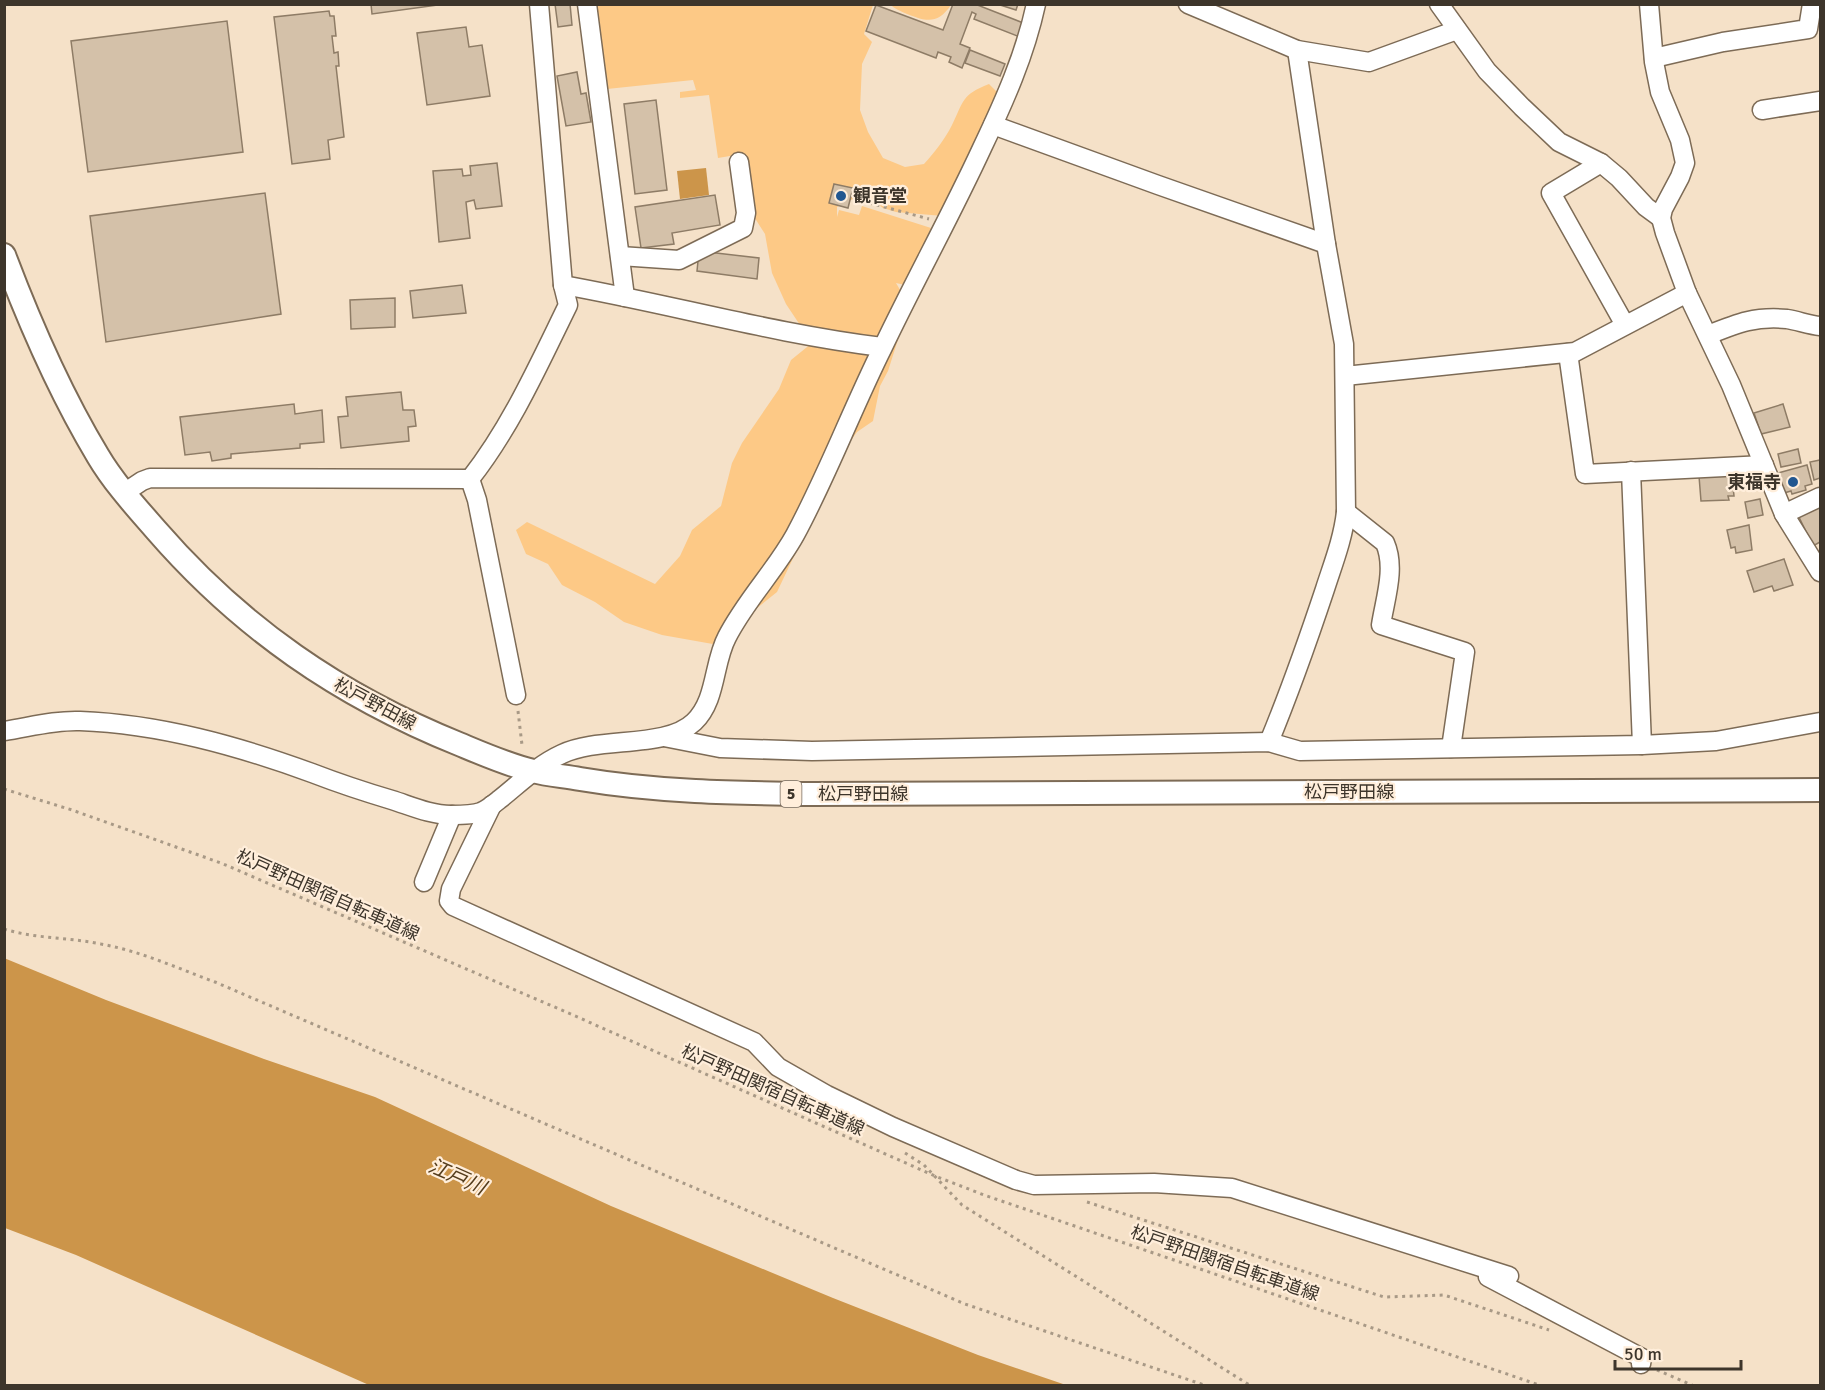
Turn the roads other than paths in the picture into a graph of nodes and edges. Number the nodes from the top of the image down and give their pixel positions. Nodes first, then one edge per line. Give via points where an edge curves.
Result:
1 (539, 4) edge
2 (587, 4) edge
3 (1036, 4) edge
4 (1188, 4) edge
5 (1439, 4) edge
6 (1648, 4) edge
7 (1812, 4) edge
8 (1457, 30) junction
9 (1297, 50) junction
10 (1654, 58) junction
11 (1821, 101) edge
12 (1762, 110) dead end
13 (993, 125) junction
14 (739, 162) dead end
15 (1600, 163) junction
16 (1661, 218) junction
17 (1326, 244) junction
18 (4, 255) edge
19 (620, 256) junction
20 (563, 285) junction
21 (1687, 293) junction
22 (625, 297) junction
23 (1625, 326) junction
24 (1821, 326) edge
25 (1708, 334) junction
26 (882, 347) junction
27 (1568, 353) junction
28 (1345, 376) junction
29 (1764, 465) junction
30 (1631, 471) junction
31 (470, 479) junction
32 (124, 493) junction
33 (1821, 497) edge
34 (1346, 513) junction
35 (1784, 514) junction
36 (1821, 572) edge
37 (516, 695) road end
38 (1821, 722) edge
39 (4, 731) edge
40 (664, 737) junction
41 (1269, 742) junction
42 (1642, 745) junction
43 (1451, 748) junction
44 (532, 771) junction
45 (1821, 790) edge
46 (492, 805) junction
47 (452, 815) junction
48 (424, 882) dead end
49 (1483, 1268) junction
50 (1509, 1276) dead end
51 (1641, 1364) road end

1 - 20 street
2 - 19 street
3 - 13 street via 1029,36
4 - 9 street
5 - 8 street
6 - 10 street
7 - 10 street via 1808,29
8 - 9 street via 1374,61
8 - 15 street via 1487,71 1559,142
9 - 17 street
10 - 16 street via 1660,92 1685,163
11 - 12 street
13 - 17 street
13 - 26 street
14 - 19 street via 746,213 743,228 736,234 679,260
15 - 16 street
15 - 23 street via 1551,193
16 - 21 street
17 - 28 street via 1344,344
18 - 32 main road, 松戸野田線 / 5 via 56,378 98,457
19 - 22 street
20 - 22 street
20 - 31 street via 568,305 528,388
21 - 23 street
21 - 25 street
22 - 26 street via 756,326
23 - 27 street
24 - 25 street via 1757,318
25 - 29 street
26 - 40 street via 795,533 723,643 705,706 695,721
27 - 28 street
27 - 30 street via 1586,474
28 - 34 street
29 - 30 street
29 - 35 street
30 - 42 street
31 - 32 street via 150,478
31 - 37 street
32 - 44 main road, 松戸野田線 / 5 via 219,597 308,667 425,730
33 - 35 street
34 - 41 street via 1312,626
34 - 43 street via 1388,550 1390,571 1381,625 1465,652
35 - 36 street
38 - 42 street via 1716,741
39 - 47 street via 80,721 183,735 262,755 409,806
40 - 41 street via 720,748 812,751
40 - 44 street via 588,744
41 - 43 street via 1300,751
42 - 43 street
44 - 45 main road, 松戸野田線 / 5 via 652,789 725,793
44 - 46 street
46 - 47 street via 480,813
46 - 49 street via 451,889 449,901 453,906 754,1042 778,1067 893,1127 1034,1185 1154,1183 1232,1188
47 - 48 street
49 - 50 street
49 - 51 street via 1482,1274 1642,1358

